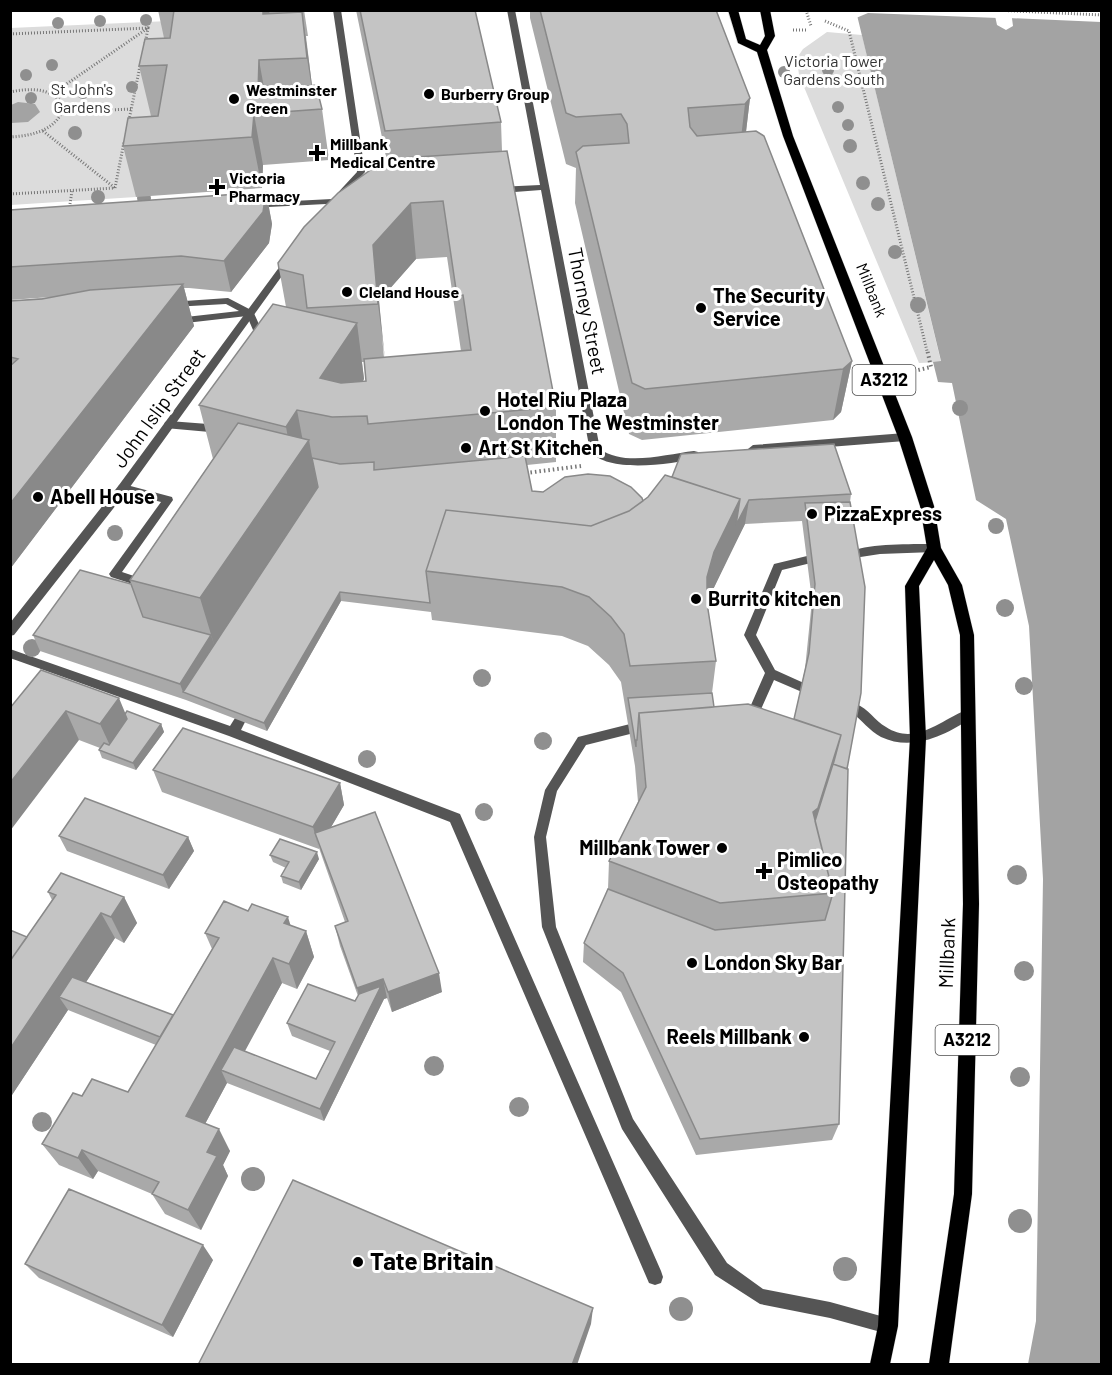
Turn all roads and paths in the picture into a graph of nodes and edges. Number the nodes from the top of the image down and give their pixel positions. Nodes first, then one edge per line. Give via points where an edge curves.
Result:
1 (337, 10) edge
2 (511, 10) edge
3 (733, 10) edge
4 (765, 10) edge
5 (806, 10) edge
6 (993, 10) edge
7 (1101, 15) edge
8 (150, 17) dead end
9 (825, 21) dead end
10 (811, 26) dead end
11 (148, 28) junction
12 (10, 34) edge
13 (762, 50) junction
14 (143, 51) edge
15 (141, 63) edge
16 (10, 92) edge
17 (52, 94) junction
18 (131, 109) junction
19 (64, 112) junction
20 (129, 120) edge
21 (43, 130) junction
22 (126, 131) edge
23 (10, 136) edge
24 (544, 187) junction
25 (115, 188) junction
26 (72, 191) junction
27 (485, 191) edge
28 (10, 194) edge
29 (355, 200) edge
30 (70, 204) edge
31 (330, 206) junction
32 (245, 207) edge
33 (293, 255) edge
34 (160, 304) edge
35 (250, 313) junction
36 (164, 321) edge
37 (265, 348) edge
38 (914, 371) dead end
39 (227, 421) edge
40 (169, 425) junction
41 (904, 437) junction
42 (743, 450) edge
43 (708, 454) edge
44 (614, 462) junction
45 (526, 473) edge
46 (123, 488) junction
47 (934, 548) junction
48 (854, 554) edge
49 (807, 560) edge
50 (150, 585) edge
51 (10, 632) edge
52 (10, 653) edge
53 (771, 673) junction
54 (802, 687) edge
55 (856, 709) edge
56 (969, 714) junction
57 (630, 729) edge
58 (744, 733) edge
59 (918, 738) junction
60 (655, 1277) dead end
61 (888, 1326) junction
62 (880, 1365) edge
63 (939, 1365) edge

1 - 31 street via 361,172
2 - 24 street, Thorney Street
3 - 13 main road via 742,41
4 - 13 main road, Millbank / A3212 via 770,36
5 - 10 path
6 - 7 path
8 - 11 path
9 - 38 path via 849,31 931,367
11 - 12 path
11 - 14 path
11 - 17 path
13 - 41 main road, Millbank / A3212 via 788,136
15 - 18 path
16 - 17 path
17 - 19 path via 62,101
18 - 19 path
18 - 20 path
19 - 21 path
21 - 23 path
21 - 25 path
22 - 25 path
24 - 27 street
24 - 44 street, Thorney Street via 595,451 601,458
25 - 26 path
26 - 28 path
26 - 30 path
29 - 31 street
31 - 32 street
33 - 35 street, John Islip Street
34 - 35 street via 228,300
35 - 36 street
35 - 37 street
35 - 40 street, John Islip Street
39 - 40 street via 221,430
40 - 46 street, John Islip Street
41 - 42 street
41 - 47 main road, Millbank / A3212 via 927,506
43 - 44 street
44 - 45 path
46 - 50 street via 168,500 115,574
46 - 51 street, John Islip Street
47 - 48 street
47 - 56 main road, Millbank / A3212 via 955,585 968,635
47 - 59 main road, Millbank via 912,586
49 - 53 street via 778,567 750,635
52 - 60 street via 236,727 455,818
53 - 54 street
53 - 58 street
55 - 59 street via 883,732
56 - 59 street via 946,730
56 - 63 main road, Millbank / A3212 via 971,904 963,1194
57 - 61 street via 582,741 551,790 540,837 549,927 627,1124 721,1269 759,1296
59 - 61 main road, Millbank
61 - 62 main road, Millbank

